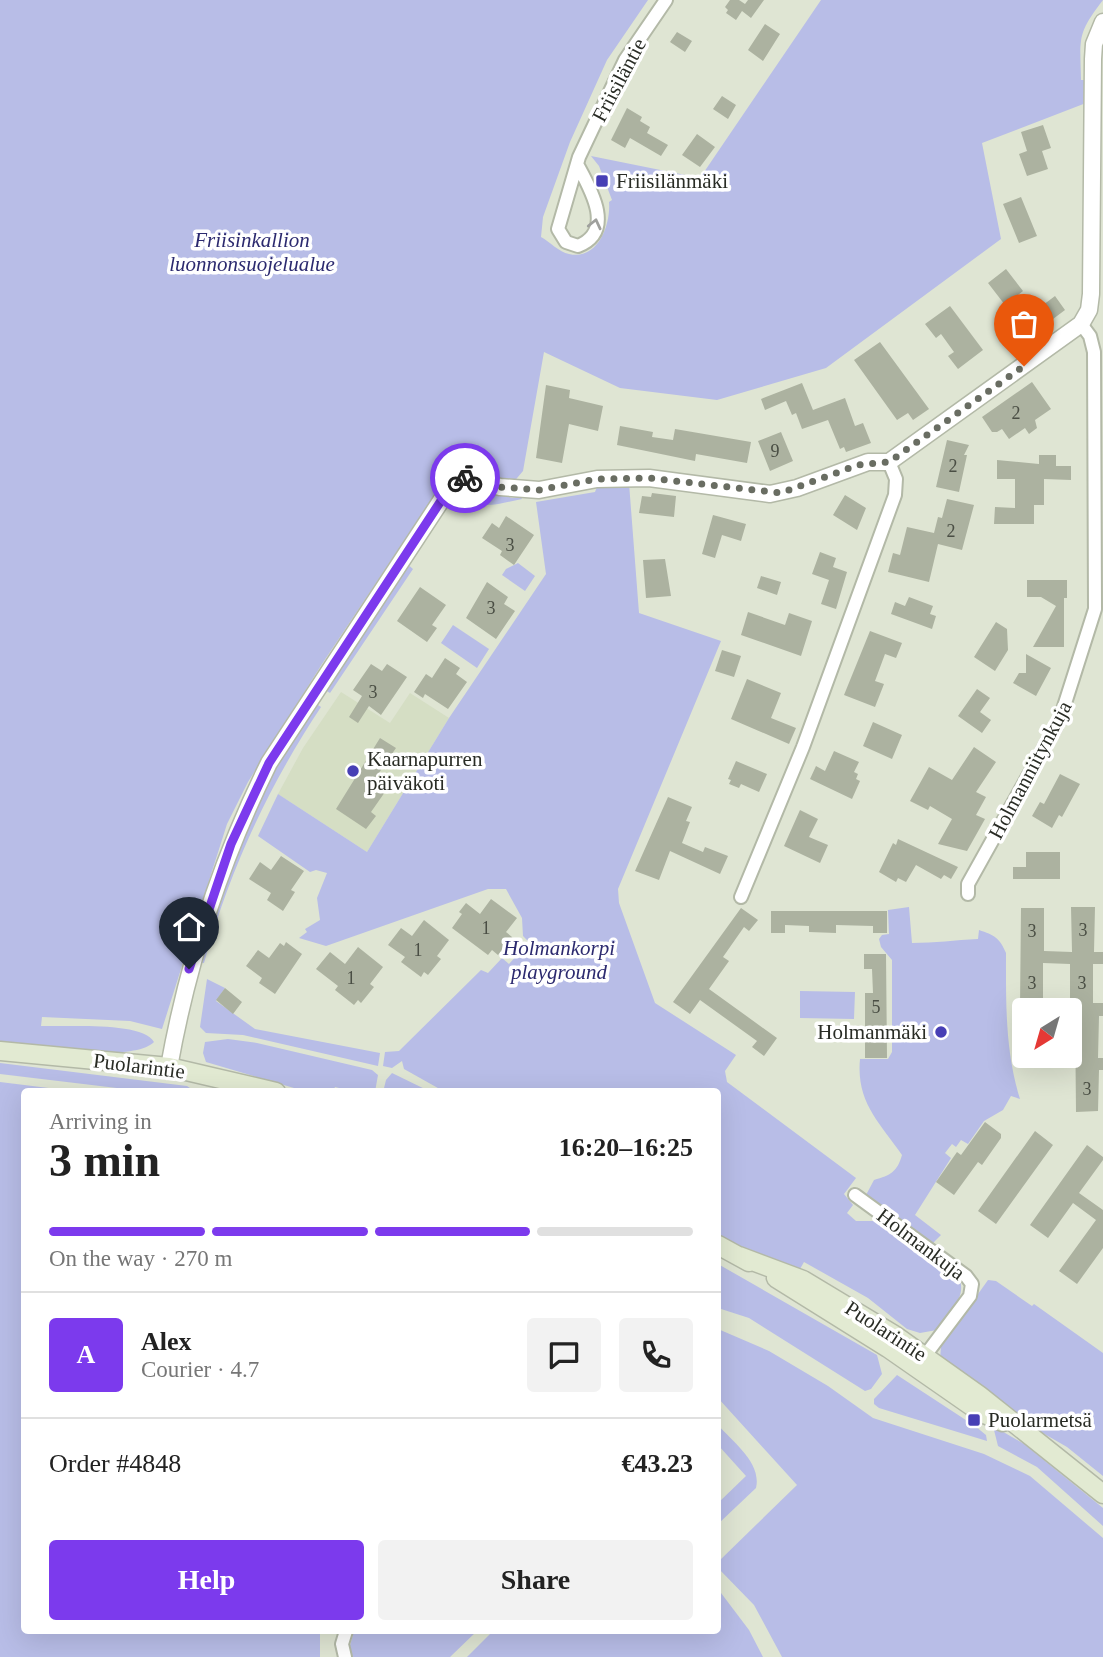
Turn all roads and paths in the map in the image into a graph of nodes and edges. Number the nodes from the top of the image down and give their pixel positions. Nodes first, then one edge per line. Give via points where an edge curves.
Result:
1 (666, 0) edge
2 (1103, 22) edge
3 (577, 164) junction
4 (1082, 324) junction
5 (889, 462) junction
6 (1099, 474) edge
7 (968, 894) dead end
8 (741, 897) dead end
9 (0, 1051) edge
10 (169, 1067) junction
11 (259, 1088) edge
12 (855, 1195) dead end
13 (721, 1247) edge
14 (920, 1361) junction
15 (1103, 1494) edge
16 (344, 1634) edge
17 (345, 1657) edge

1 - 3 street, Friisiläntie via 625,60
2 - 4 street via 1094,44 1091,294
3 -> 3 street, Friisiläntie via 558,229 566,242 578,246 592,237 599,216
4 - 5 street
4 - 6 street, Holmanniitynkuja via 1094,352
5 - 8 street via 896,479 895,495 813,722
5 - 10 street via 858,465 781,493 649,478 597,479 539,490 465,478 452,484 284,740 249,803 189,969
6 - 7 street, Holmanniitynkuja via 1095,608 1088,635 1060,719 968,884
9 - 10 main road, Puolarintie
10 - 11 main road, Puolarintie
12 - 14 street, Holmankuja via 972,1284 970,1296
13 - 14 main road, Puolarintie via 803,1280
14 - 15 main road, Puolarintie via 1020,1429
16 - 17 street

